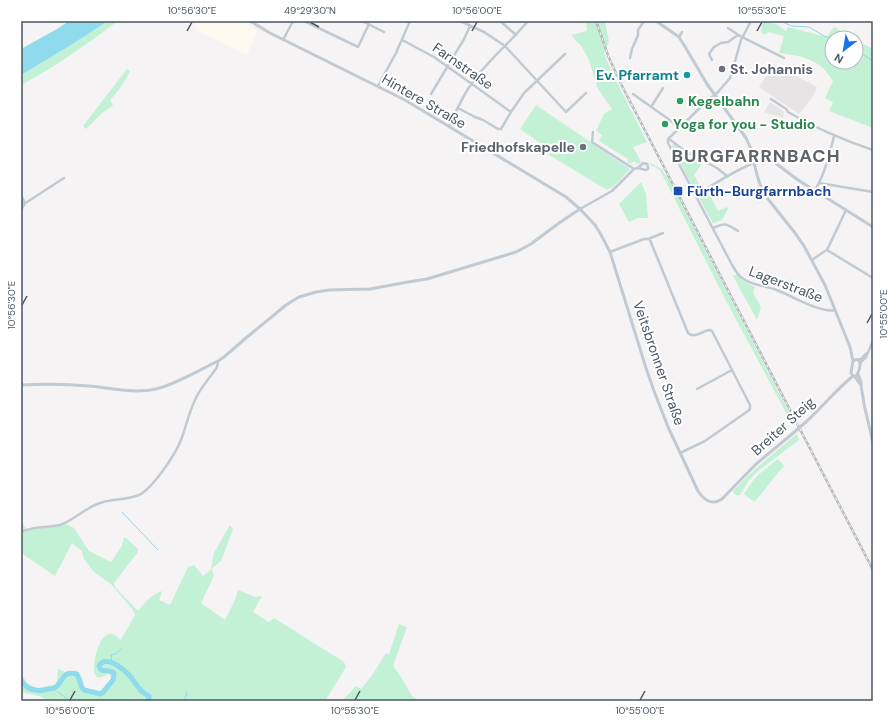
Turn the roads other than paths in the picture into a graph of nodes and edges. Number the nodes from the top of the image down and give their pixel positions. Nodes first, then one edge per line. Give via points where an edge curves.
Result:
1 (250, 21) edge
2 (293, 21) edge
3 (304, 21) edge
4 (362, 21) edge
5 (410, 21) edge
6 (460, 21) edge
7 (500, 21) edge
8 (528, 21) edge
9 (644, 21) edge
10 (656, 21) edge
11 (751, 21) edge
12 (369, 24) junction
13 (470, 26) junction
14 (728, 28) dead end
15 (384, 32) dead end
16 (682, 32) dead end
17 (516, 35) junction
18 (738, 35) junction
19 (679, 37) junction
20 (742, 37) junction
21 (283, 40) junction
22 (402, 40) junction
23 (505, 46) junction
24 (565, 54) dead end
25 (630, 58) dead end
26 (784, 58) dead end
27 (712, 60) dead end
28 (447, 66) junction
29 (537, 81) junction
30 (471, 83) junction
31 (378, 86) junction
32 (663, 88) dead end
33 (586, 93) dead end
34 (431, 94) dead end
35 (633, 94) dead end
36 (714, 95) junction
37 (771, 99) dead end
38 (651, 107) junction
39 (458, 108) junction
40 (511, 112) junction
41 (449, 127) junction
42 (681, 128) junction
43 (593, 132) dead end
44 (834, 136) junction
45 (668, 140) junction
46 (751, 149) junction
47 (873, 150) edge
48 (754, 163) junction
49 (727, 176) junction
50 (64, 178) dead end
51 (819, 183) junction
52 (815, 190) junction
53 (873, 192) edge
54 (696, 195) junction
55 (21, 196) edge
56 (24, 204) junction
57 (21, 209) edge
58 (580, 209) junction
59 (846, 210) junction
60 (873, 227) edge
61 (713, 228) junction
62 (738, 231) dead end
63 (663, 233) dead end
64 (648, 239) junction
65 (827, 250) junction
66 (610, 252) junction
67 (812, 260) junction
68 (873, 278) edge
69 (835, 310) junction
70 (873, 341) edge
71 (867, 352) junction
72 (856, 360) junction
73 (218, 361) junction
74 (860, 363) junction
75 (732, 370) junction
76 (854, 375) junction
77 (21, 384) edge
78 (697, 388) dead end
79 (873, 442) edge
80 (680, 453) junction
81 (730, 492) joint
82 (21, 532) edge

1 - 21 street, Hintere Straße
2 - 21 street
3 - 12 street via 358,47
4 - 12 street
5 - 22 street
6 - 13 street
7 - 17 street
8 - 17 street
9 - 25 street via 638,31
10 - 19 street
11 - 20 street
12 - 15 street
13 - 23 street
13 - 28 street
14 - 18 street
16 - 19 street
17 - 23 street
18 - 20 street
18 - 27 street via 714,47 709,54
19 - 36 street
20 - 26 street
20 - 36 street via 730,78
21 - 31 street, Hintere Straße
22 - 28 street, Farnstraße
22 - 31 street
23 - 29 street
23 - 30 street
24 - 29 street
28 - 30 street, Farnstraße
28 - 34 street
29 - 33 street via 566,112
29 - 40 street via 524,93
30 - 39 street
30 - 40 street, Farnstraße
31 - 41 street, Hintere Straße
32 - 38 street
35 - 38 street
36 - 42 street
36 - 46 street via 746,138
37 - 44 street
38 - 42 street
39 - 40 street via 498,129 501,129
39 - 41 street
41 - 58 street, Hintere Straße
42 - 45 street
43 - 58 street via 592,142 636,169 612,191
44 - 47 street
44 - 51 street
45 - 49 street
45 - 54 street, Lagerstraße
46 - 48 street
46 - 52 street via 766,156
48 - 49 street
48 - 67 street via 762,190
49 - 54 street
50 - 56 street
51 - 52 street
51 - 53 street
52 - 59 street
54 - 61 street, Lagerstraße
55 - 56 main road
56 - 57 main road
58 - 66 street, Veitsbronner Straße via 595,225
58 - 73 street via 516,252 408,282 370,289 329,290 299,297
59 - 60 street
59 - 65 street
61 - 62 street via 725,224
61 - 69 street, Lagerstraße via 740,277 811,305
63 - 64 street
64 - 66 street
64 - 75 street via 688,333 695,336 707,330 712,331
65 - 67 street
65 - 68 street
66 - 80 street, Veitsbronner Straße via 646,368
67 - 69 street
69 - 72 street
70 - 71 street
71 - 72 street via 861,359
71 - 74 street
72 - 74 street
72 - 76 street
73 - 77 street via 167,386 142,391 73,385
73 - 82 street via 195,399 178,448 151,485 138,495 88,508 62,524
74 - 76 street
75 - 78 street
75 - 80 street via 750,409 705,441
76 - 79 street via 861,385
76 - 81 street, Breiter Steig, bridge via 822,407 756,464
80 - 81 street, Veitsbronner Straße via 703,498 713,502 719,501

